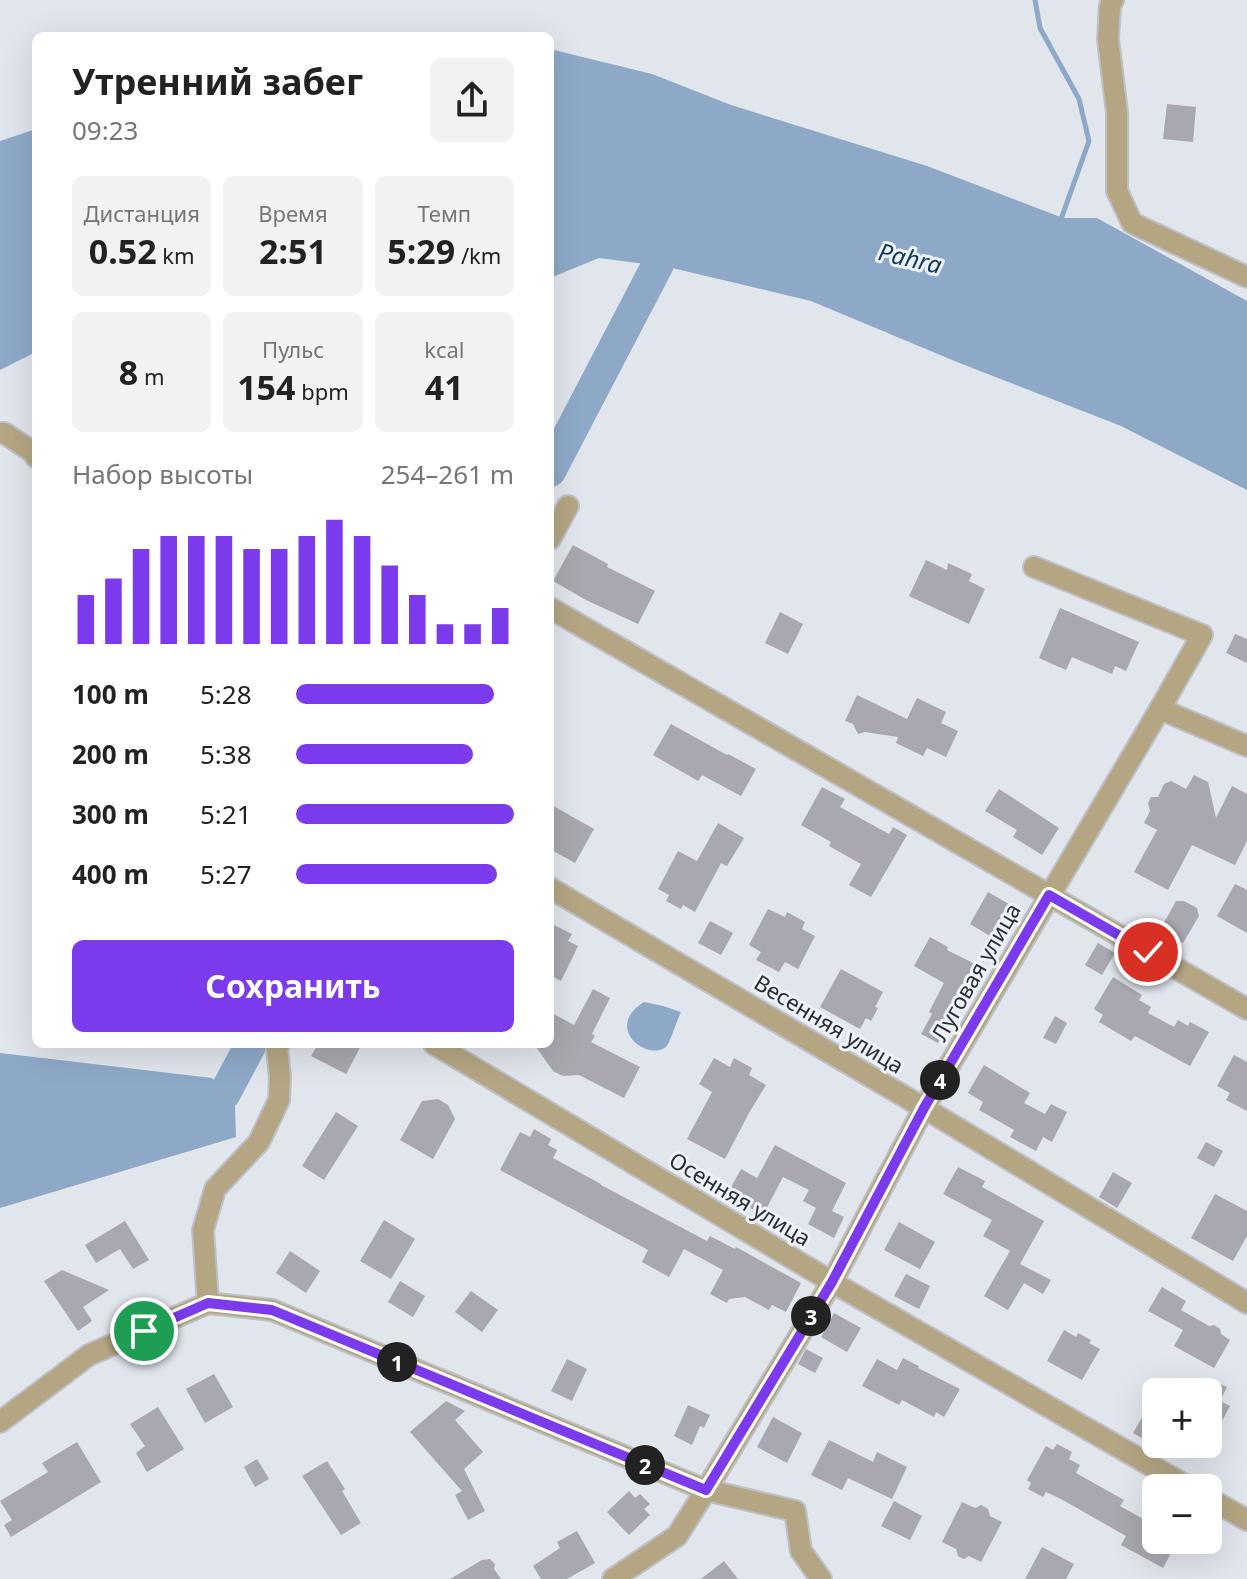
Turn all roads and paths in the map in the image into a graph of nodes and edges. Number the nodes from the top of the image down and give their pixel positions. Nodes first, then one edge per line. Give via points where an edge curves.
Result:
1 (1113, 0) edge
2 (1247, 277) edge
3 (0, 433) edge
4 (32, 450) edge
5 (568, 506) dead end
6 (554, 532) edge
7 (1034, 567) dead end
8 (554, 610) edge
9 (1160, 709) junction
10 (1247, 746) edge
11 (554, 890) edge
12 (1049, 895) junction
13 (1247, 1009) edge
14 (276, 1048) edge
15 (441, 1048) edge
16 (924, 1108) junction
17 (832, 1282) junction
18 (208, 1303) junction
19 (1247, 1303) edge
20 (0, 1422) edge
21 (1166, 1474) edge
22 (706, 1490) junction
23 (1222, 1506) edge
24 (1247, 1520) edge
25 (613, 1579) edge
26 (821, 1579) edge

1 - 2 street via 1108,39 1117,113 1117,191 1132,223
3 - 4 street
5 - 6 street
7 - 9 street, Луговая улица via 1202,635
8 - 12 street, Луговая улица
9 - 10 street
9 - 12 street, Луговая улица
11 - 16 street, Весенняя улица
12 - 13 street, Луговая улица
12 - 16 street, Луговая улица
14 - 18 street via 279,1100 259,1142 215,1189 203,1230
15 - 17 street, Осенняя улица
16 - 17 street, Луговая улица
16 - 19 street, Весенняя улица
17 - 21 street, Осенняя улица
17 - 22 street, Луговая улица
18 - 20 street via 89,1355
18 - 22 street via 272,1310
22 - 25 street, Луговая улица via 677,1536
22 - 26 street via 795,1511 801,1551
23 - 24 street

